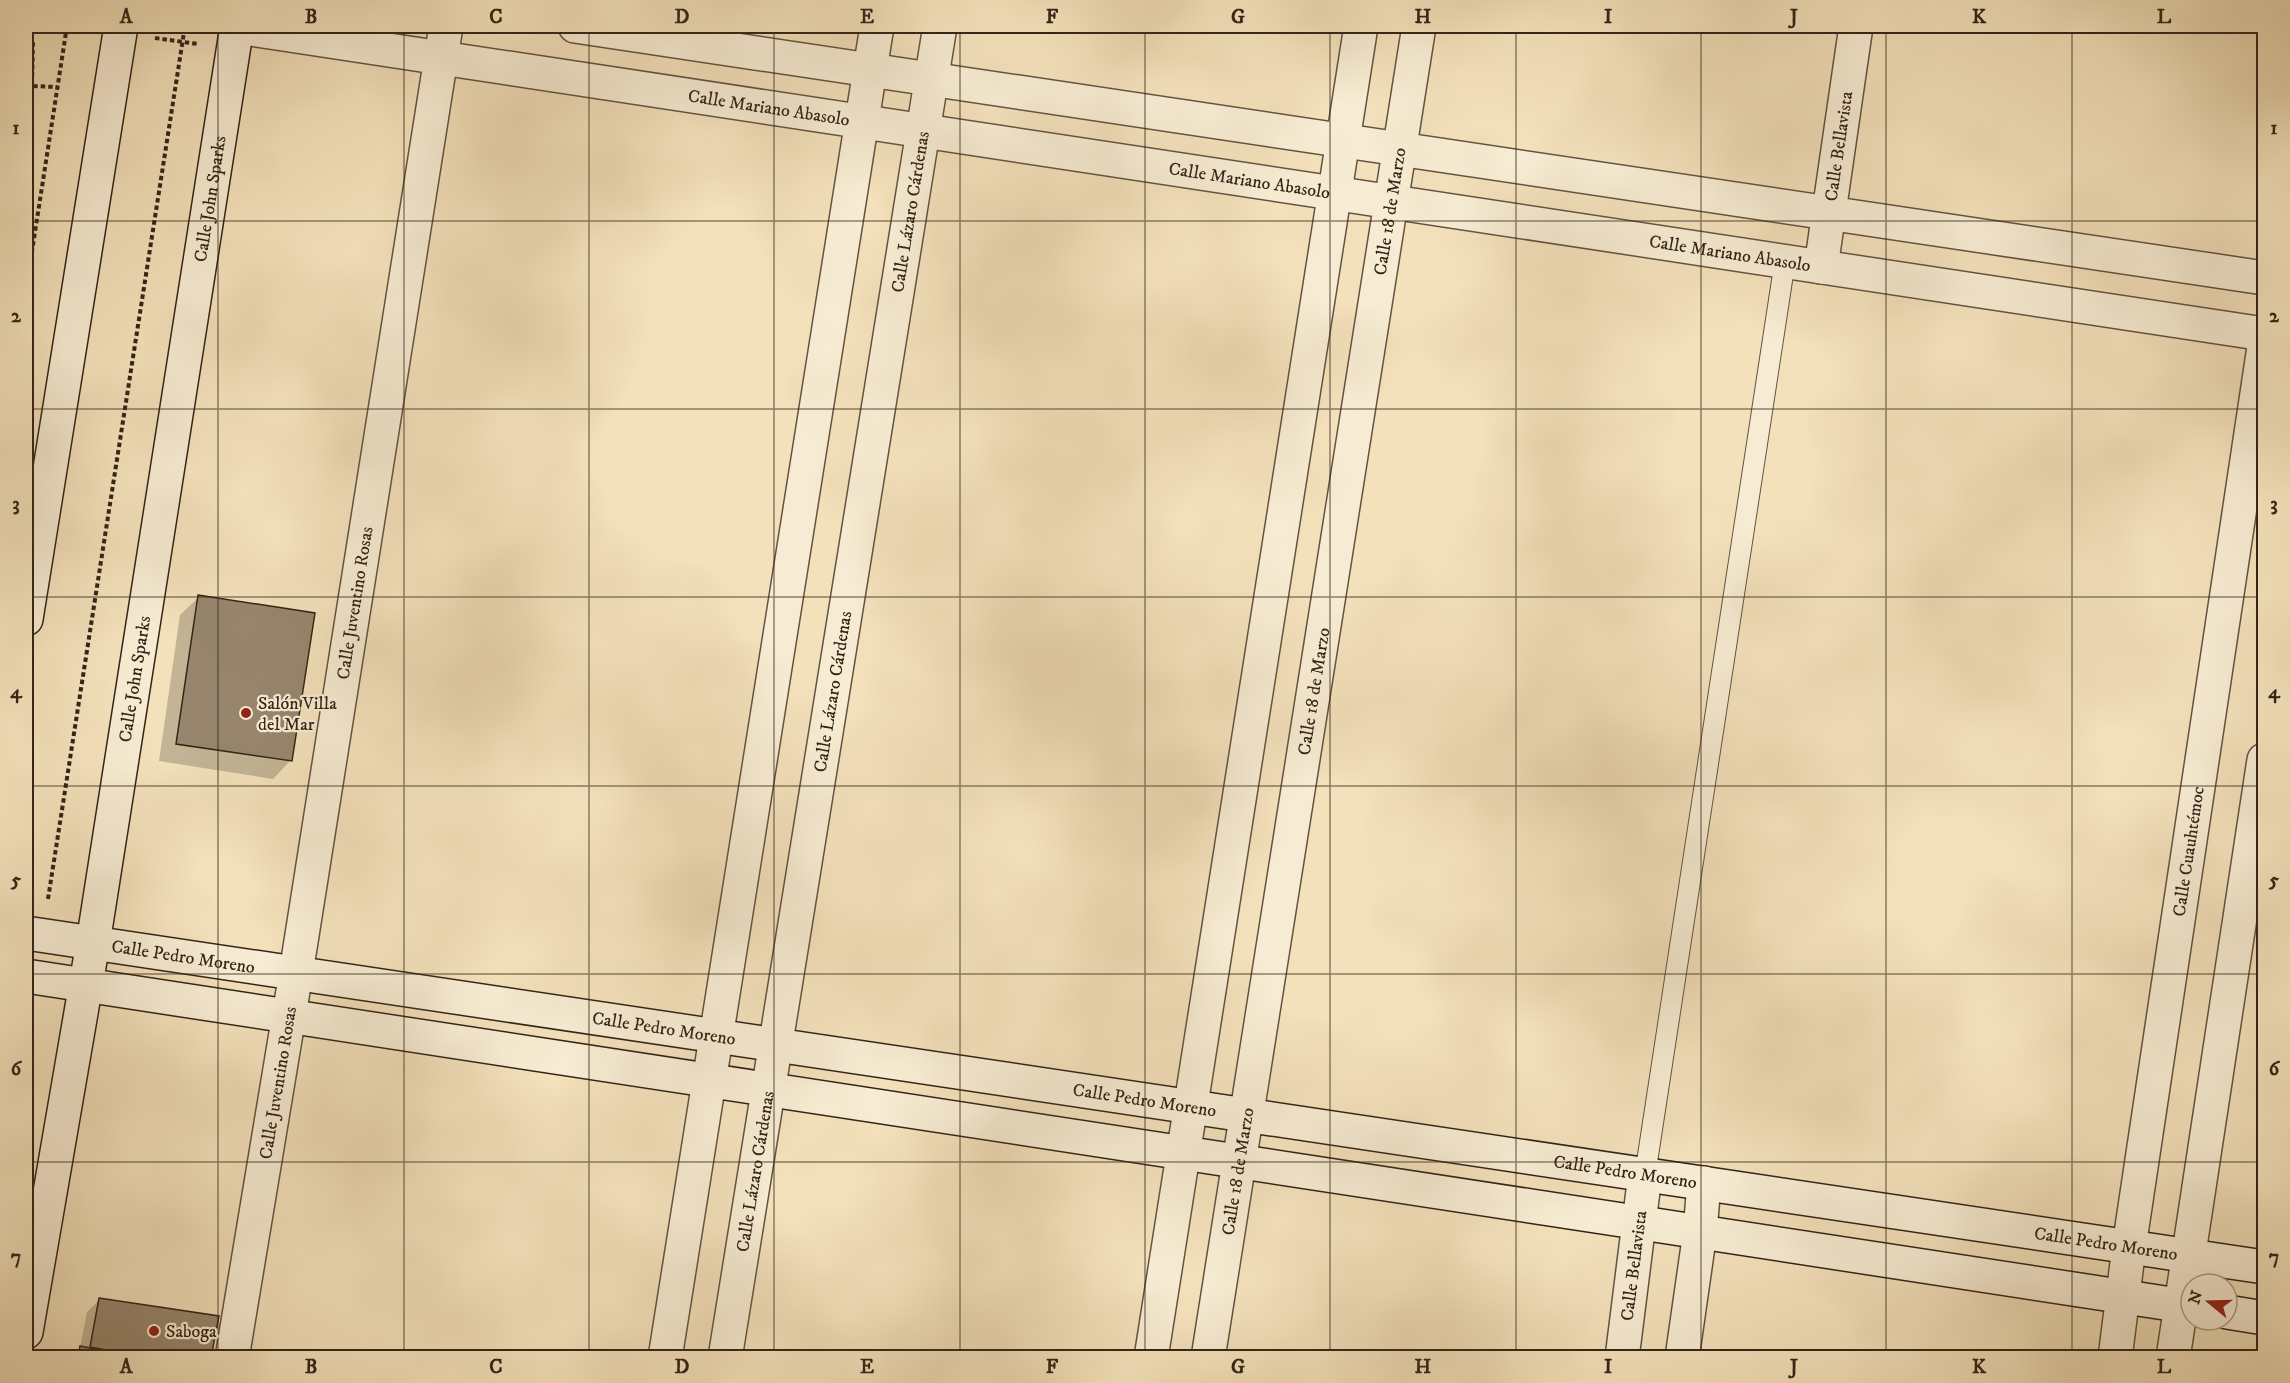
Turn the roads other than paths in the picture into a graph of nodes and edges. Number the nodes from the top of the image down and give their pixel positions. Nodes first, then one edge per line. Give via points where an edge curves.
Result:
1 (446, 26) edge
2 (575, 26) edge
3 (878, 26) edge
4 (940, 26) edge
5 (1361, 26) edge
6 (1419, 26) edge
7 (1856, 26) edge
8 (120, 29) edge
9 (236, 34) edge
10 (441, 57) junction
11 (871, 70) junction
12 (931, 79) junction
13 (862, 121) junction
14 (922, 130) junction
15 (1343, 141) junction
16 (1400, 149) junction
17 (1335, 193) junction
18 (1391, 202) junction
19 (1829, 213) junction
20 (1785, 261) junction
21 (1821, 267) junction
22 (2265, 278) edge
23 (2265, 334) edge
24 (2265, 347) edge
25 (26, 619) edge
26 (2265, 760) edge
27 (33, 934) edge
28 (93, 943) junction
29 (296, 973) junction
30 (26, 976) edge
31 (85, 985) junction
32 (289, 1016) junction
33 (718, 1036) junction
34 (777, 1045) junction
35 (710, 1081) junction
36 (770, 1090) junction
37 (1190, 1107) junction
38 (1246, 1115) junction
39 (1183, 1153) junction
40 (1239, 1162) junction
41 (1645, 1175) junction
42 (1704, 1184) junction
43 (1640, 1223) junction
44 (1700, 1232) junction
45 (2129, 1247) junction
46 (2189, 1256) junction
47 (2265, 1267) edge
48 (2188, 1272) edge
49 (2124, 1297) junction
50 (2179, 1305) edge
51 (2239, 1314) edge
52 (2265, 1318) edge
53 (26, 1332) edge
54 (2180, 1332) edge
55 (232, 1358) edge
56 (665, 1358) edge
57 (725, 1358) edge
58 (1151, 1358) edge
59 (1208, 1358) edge
60 (1622, 1358) edge
61 (1682, 1358) edge
62 (2115, 1358) edge
63 (2173, 1358) edge

1 - 10 street, Calle Juventino Rosas
2 - 11 street
3 - 11 street
4 - 12 street, Calle Lázaro Cárdenas
5 - 15 street
6 - 16 street, Calle 18 de Marzo
7 - 19 street, Calle Bellavista
8 - 25 street
9 - 10 street, Calle Mariano Abasolo
9 - 28 street, Calle John Sparks
10 - 13 street, Calle Mariano Abasolo
10 - 29 street, Calle Juventino Rosas
11 - 12 street
11 - 13 street
12 - 14 street, Calle Lázaro Cárdenas
12 - 15 street
13 - 14 street, Calle Mariano Abasolo
13 - 33 street
14 - 17 street, Calle Mariano Abasolo
14 - 34 street, Calle Lázaro Cárdenas
15 - 16 street
15 - 17 street
16 - 18 street, Calle 18 de Marzo
16 - 19 street
17 - 18 street, Calle Mariano Abasolo
17 - 37 street
18 - 20 street, Calle Mariano Abasolo
18 - 38 street, Calle 18 de Marzo
19 - 21 street, Calle Bellavista
19 - 22 street
20 - 21 street, Calle Mariano Abasolo
20 - 41 lane
21 - 23 street, Calle Mariano Abasolo
24 - 45 street, Calle Cuauhtémoc
26 - 46 street
27 - 28 street, Calle Pedro Moreno
28 - 29 street, Calle Pedro Moreno
28 - 31 street, Calle John Sparks
29 - 32 street, Calle Juventino Rosas
29 - 33 street, Calle Pedro Moreno
30 - 31 street
31 - 32 street
31 - 53 street, Calle John Sparks
32 - 35 street
32 - 55 street, Calle Juventino Rosas
33 - 34 street, Calle Pedro Moreno
33 - 35 street
34 - 36 street, Calle Lázaro Cárdenas
34 - 37 street, Calle Pedro Moreno
35 - 36 street
35 - 56 street
36 - 39 street
36 - 57 street, Calle Lázaro Cárdenas
37 - 38 street, Calle Pedro Moreno
37 - 39 street
38 - 40 street, Calle 18 de Marzo
38 - 41 street, Calle Pedro Moreno
39 - 40 street
39 - 58 street
40 - 43 street
40 - 59 street, Calle 18 de Marzo
41 - 42 street, Calle Pedro Moreno
41 - 43 street, Calle Bellavista
42 - 44 street
42 - 45 street, Calle Pedro Moreno
43 - 44 street
43 - 60 street, Calle Bellavista
44 - 49 street
44 - 61 street
45 - 46 street, Calle Pedro Moreno
45 - 49 street, Calle Cuauhtémoc
46 - 47 street, Calle Pedro Moreno
46 - 48 street
49 - 50 street
49 - 62 street, Calle Cuauhtémoc
51 - 52 street
54 - 63 street

